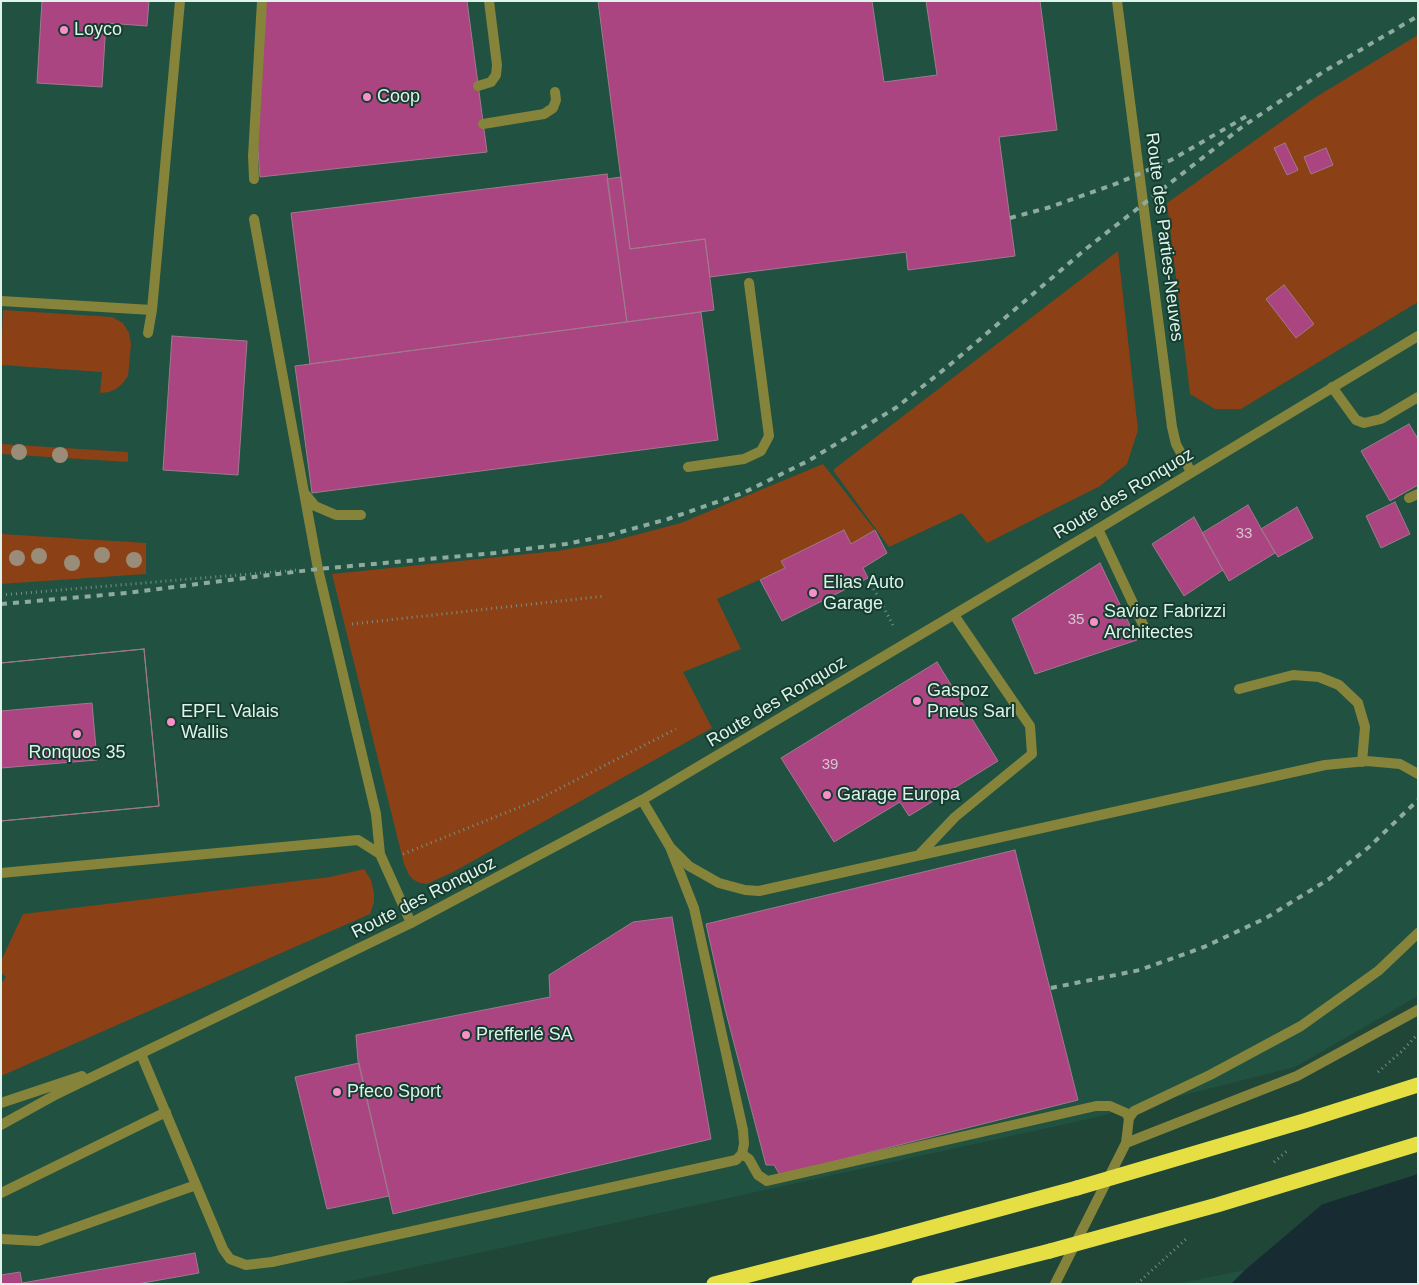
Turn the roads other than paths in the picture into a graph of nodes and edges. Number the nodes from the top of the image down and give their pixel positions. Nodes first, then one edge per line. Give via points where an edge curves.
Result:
1 (180, 1) edge
2 (262, 1) edge
3 (489, 1) edge
4 (1117, 1) edge
5 (478, 86) dead end
6 (555, 92) dead end
7 (483, 124) dead end
8 (254, 178) dead end
9 (254, 219) dead end
10 (749, 284) dead end
11 (1, 301) edge
12 (152, 310) junction
13 (148, 333) dead end
14 (1418, 336) edge
15 (1332, 387) junction
16 (1418, 397) edge
17 (688, 467) dead end
18 (1191, 472) junction
19 (306, 494) junction
20 (361, 515) dead end
21 (1098, 529) junction
22 (954, 615) junction
23 (1147, 633) dead end
24 (1239, 689) dead end
25 (1362, 762) junction
26 (1418, 774) edge
27 (642, 800) junction
28 (670, 847) junction
29 (919, 855) junction
30 (382, 858) junction
31 (1, 873) edge
32 (411, 924) junction
33 (1418, 933) edge
34 (1418, 1010) edge
35 (137, 1056) junction
36 (1418, 1085) edge
37 (1, 1103) edge
38 (166, 1112) junction
39 (1130, 1118) junction
40 (1, 1125) edge
41 (1126, 1143) junction
42 (1418, 1144) edge
43 (742, 1154) junction
44 (196, 1185) junction
45 (1, 1192) edge
46 (1, 1239) edge
47 (714, 1284) edge
48 (919, 1284) edge
49 (1055, 1284) edge

1 - 12 street
2 - 8 street
3 - 5 street via 496,75 491,82
4 - 18 street, Route des Parties-Neuves via 1172,427 1176,444
6 - 7 street via 553,108 544,114
9 - 19 street
10 - 17 street via 769,436 761,451 744,459
11 - 12 street
12 - 13 street
14 - 15 street, Route des Ronquoz
15 - 16 street via 1356,420 1364,423 1381,419
15 - 18 street, Route des Ronquoz
18 - 21 street, Route des Ronquoz
19 - 20 street via 315,506 336,515
19 - 30 street via 332,626 376,814
21 - 22 street, Route des Ronquoz
21 - 23 street
22 - 27 street, Route des Ronquoz
22 - 29 street via 1030,726 1032,754 955,817
24 - 25 street via 1294,675 1319,677 1339,685 1358,704 1365,727
25 - 26 street via 1400,764
25 - 29 street via 1325,765
27 - 28 street
27 - 32 street, Route des Ronquoz
28 - 29 street via 689,866 719,883 759,891
28 - 43 street via 694,908 742,1130
30 - 31 street via 358,840
30 - 32 street
32 - 35 street, Route des Ronquoz
33 - 39 street via 1378,971 1301,1026 1134,1111
34 - 41 street via 1298,1076
35 - 37 street, Route des Ronquoz
35 - 38 street
35 - 40 street, Route des Ronquoz
36 - 47 highway, bridge via 1077,1188
38 - 44 street
38 - 45 street
39 - 41 street
39 - 43 street via 1110,1106 1096,1106 767,1181 758,1175 749,1159
41 - 49 street
42 - 48 highway, bridge via 1217,1205
43 - 44 street via 736,1160 272,1262 246,1265 230,1259 223,1249
44 - 46 street via 38,1241

